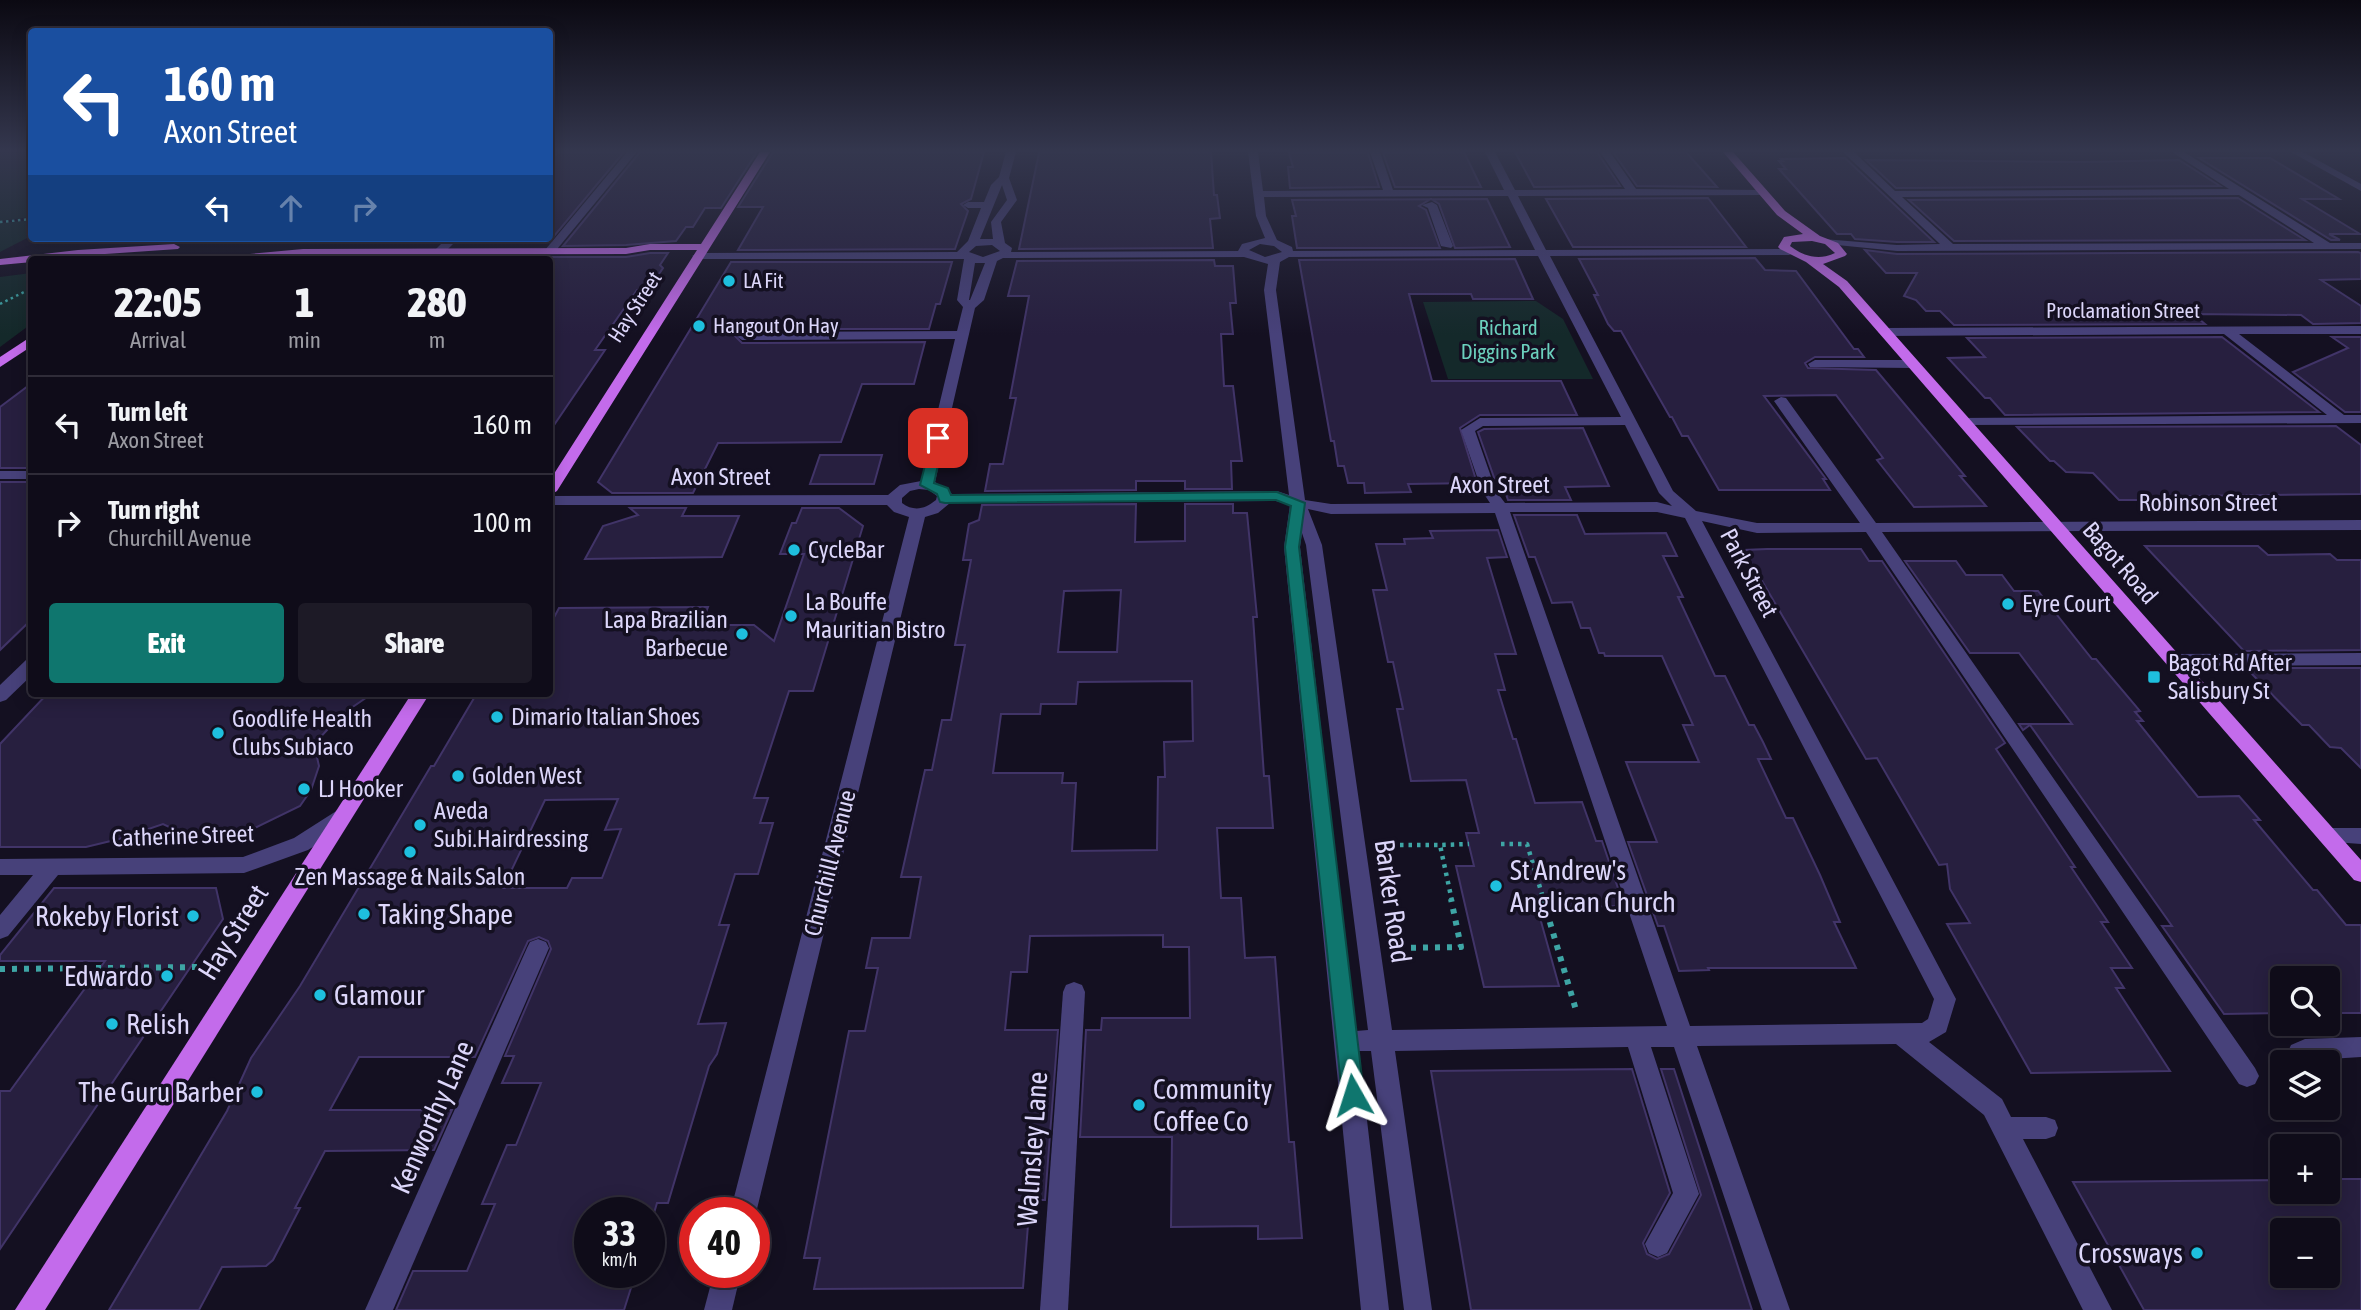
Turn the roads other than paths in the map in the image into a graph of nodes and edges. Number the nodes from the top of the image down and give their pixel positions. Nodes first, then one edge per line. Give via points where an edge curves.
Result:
1 (580, 213) edge
2 (726, 213) edge
3 (984, 213) edge
4 (1002, 213) edge
5 (1435, 213) edge
6 (1521, 213) edge
7 (1781, 213) joint
8 (1913, 213) edge
9 (2275, 213) edge
10 (1261, 216) joint
11 (1821, 240) junction
12 (449, 242) edge
13 (1272, 242) junction
14 (1789, 245) junction
15 (1447, 246) junction
16 (2327, 246) junction
17 (2361, 246) edge
18 (1898, 248) junction
19 (1950, 248) junction
20 (1540, 249) junction
21 (1287, 250) junction
22 (549, 251) junction
23 (702, 251) junction
24 (968, 251) junction
25 (999, 251) junction
26 (1249, 251) junction
27 (157, 253) edge
28 (435, 255) edge
29 (105, 256) edge
30 (227, 256) edge
31 (261, 256) edge
32 (1837, 256) junction
33 (1808, 259) junction
34 (28, 260) edge
35 (1274, 260) junction
36 (0, 262) edge
37 (28, 270) edge
38 (0, 274) edge
39 (1843, 284) junction
40 (1270, 290) junction
41 (969, 307) junction
42 (2226, 330) junction
43 (2361, 330) edge
44 (1884, 332) junction
45 (962, 335) junction
46 (742, 336) dead end
47 (28, 343) edge
48 (0, 363) edge
49 (1913, 363) junction
50 (1815, 364) dead end
51 (1781, 401) dead end
52 (2341, 419) junction
53 (2361, 419) edge
54 (1630, 421) junction
55 (1963, 421) junction
56 (0, 475) edge
57 (28, 475) edge
58 (927, 485) junction
59 (553, 487) edge
60 (553, 492) edge
61 (945, 499) junction
62 (894, 500) junction
63 (1298, 503) junction
64 (1501, 508) junction
65 (918, 513) junction
66 (1691, 514) junction
67 (2361, 525) edge
68 (1870, 526) junction
69 (2055, 526) junction
70 (2361, 659) edge
71 (2173, 660) junction
72 (28, 668) edge
73 (0, 696) edge
74 (418, 697) edge
75 (350, 804) junction
76 (2361, 835) edge
77 (2327, 836) junction
78 (53, 866) junction
79 (0, 867) edge
80 (2361, 874) edge
81 (0, 930) edge
82 (538, 948) dead end
83 (1074, 992) dead end
84 (1900, 1033) junction
85 (1681, 1035) junction
86 (1636, 1036) junction
87 (1382, 1040) junction
88 (1347, 1041) junction
89 (2361, 1047) edge
90 (2303, 1050) edge
91 (2248, 1076) dead end
92 (2003, 1128) junction
93 (2046, 1128) dead end
94 (747, 1197) edge
95 (1658, 1244) dead end
96 (724, 1288) edge
97 (29, 1310) edge
98 (379, 1310) edge
99 (718, 1310) edge
100 (1054, 1310) edge
101 (1375, 1310) edge
102 (1418, 1310) edge
103 (1776, 1310) edge
104 (2098, 1310) edge

1 - 22 street
2 - 23 main road, Hay Street
3 - 24 street
4 - 25 street via 996,222
5 - 15 street
6 - 20 street, Park Street
7 - 11 main road
7 - 14 main road
8 - 19 street
9 - 16 street
10 - 13 street
10 - 26 street
11 - 14 main road
11 - 18 street
11 - 32 main road via 1838,247
12 - 28 street
13 - 21 street
13 - 26 street
14 - 20 street
14 - 33 main road
15 - 20 street
15 - 21 street
16 - 17 street
16 - 19 street
18 - 19 street
18 - 32 street
20 - 21 street
20 - 54 street, Park Street
21 - 35 street
22 - 23 main road via 626,251 645,257
22 - 28 main road
23 - 24 street
23 - 59 main road, Hay Street
24 - 25 street
24 - 25 street
24 - 41 street via 963,300
25 - 26 street
25 - 41 street via 978,300
26 - 35 street
26 - 40 street, Barker Road
27 - 29 main road
27 - 30 main road
28 - 31 main road via 303,252
32 - 33 main road
32 - 39 main road, Bagot Road
33 - 39 main road, Bagot Road
34 - 36 main road
35 - 40 street, Barker Road
37 - 38 main road
39 - 44 main road, Bagot Road
40 - 63 street, Barker Road
41 - 45 street
42 - 43 street, Proclamation Street
42 - 44 street, Proclamation Street
42 - 52 street
44 - 49 main road, Bagot Road
45 - 46 street
45 - 58 street
47 - 48 main road
49 - 50 street
49 - 55 main road, Bagot Road
51 - 68 street
52 - 53 street
52 - 55 street
54 - 64 street via 1480,422 1468,430 1489,491
54 - 66 street, Park Street via 1667,494
55 - 69 main road, Bagot Road
56 - 57 street
58 - 61 street via 943,491
58 - 62 street via 905,488
60 - 62 street, Axon Street
61 - 63 street, Axon Street via 1277,496
61 - 65 street via 936,509
62 - 65 street via 897,509
63 - 64 street, Axon Street via 1331,509
63 - 87 street, Barker Road via 1314,545
63 - 88 street, Barker Road via 1292,547
64 - 66 street, Axon Street via 1657,507
64 - 85 street
65 - 94 street, Churchill Avenue
66 - 68 street, Axon Street via 1757,528
66 - 84 street, Park Street via 1945,999 1938,1025 1926,1033
67 - 69 street, Robinson Street
68 - 69 street, Axon Street
68 - 91 street
69 - 71 main road, Bagot Road
70 - 71 street
71 - 77 main road, Bagot Road
72 - 73 street
74 - 75 main road, Hay Street
75 - 78 street, Catherine Street via 322,832 244,865
75 - 97 main road, Hay Street
76 - 77 street
77 - 80 main road, Bagot Road
78 - 79 street, Catherine Street
78 - 81 street
82 - 98 street, Kenworthy Lane
83 - 100 street, Walmsley Lane
84 - 85 street
84 - 92 street via 1993,1108
85 - 86 street
85 - 103 street
86 - 87 street
86 - 95 street via 1686,1195
87 - 88 street
87 - 102 street, Barker Road
88 - 101 street, Barker Road
89 - 90 street
92 - 93 street
92 - 104 street
96 - 99 street

